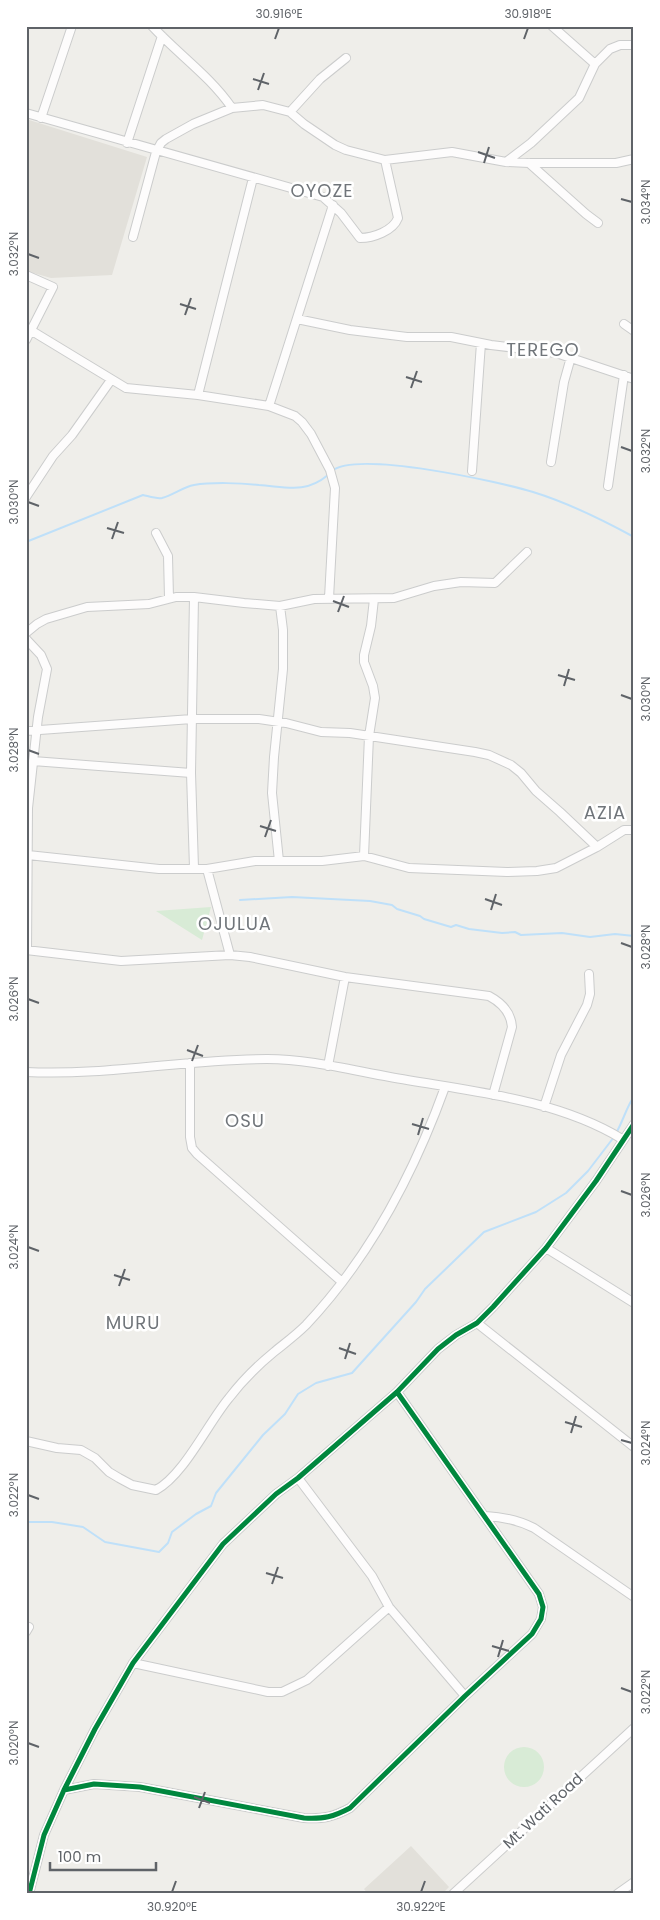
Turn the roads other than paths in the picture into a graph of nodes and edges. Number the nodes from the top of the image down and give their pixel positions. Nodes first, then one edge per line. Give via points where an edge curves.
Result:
1 (72, 26) edge
2 (152, 26) edge
3 (552, 26) edge
4 (162, 36) junction
5 (634, 45) edge
6 (346, 58) dead end
7 (595, 64) junction
8 (232, 108) junction
9 (290, 112) junction
10 (26, 114) edge
11 (41, 118) junction
12 (127, 143) junction
13 (156, 152) junction
14 (634, 159) edge
15 (385, 160) junction
16 (506, 162) junction
17 (529, 163) junction
18 (253, 178) junction
19 (333, 205) junction
20 (598, 223) dead end
21 (133, 237) dead end
22 (26, 275) edge
23 (297, 319) junction
24 (624, 324) dead end
25 (634, 330) edge
26 (32, 331) junction
27 (26, 340) edge
28 (481, 343) junction
29 (571, 357) junction
30 (624, 376) junction
31 (634, 379) edge
32 (111, 380) junction
33 (198, 394) junction
34 (269, 406) junction
35 (551, 462) dead end
36 (472, 471) dead end
37 (608, 486) dead end
38 (26, 497) edge
39 (156, 533) dead end
40 (527, 552) dead end
41 (194, 597) junction
42 (169, 598) junction
43 (329, 598) junction
44 (374, 599) junction
45 (280, 606) junction
46 (26, 633) edge
47 (26, 639) edge
48 (192, 719) junction
49 (279, 722) junction
50 (37, 729) junction
51 (26, 731) edge
52 (369, 736) junction
53 (33, 761) junction
54 (191, 773) junction
55 (634, 830) edge
56 (597, 847) junction
57 (28, 855) junction
58 (364, 856) junction
59 (279, 861) junction
60 (194, 868) junction
61 (207, 869) junction
62 (26, 950) edge
63 (230, 955) junction
64 (589, 974) dead end
65 (345, 976) junction
66 (190, 1063) junction
67 (328, 1066) junction
68 (26, 1072) edge
69 (445, 1087) junction
70 (493, 1095) junction
71 (544, 1107) junction
72 (634, 1124) edge
73 (622, 1139) junction
74 (546, 1248) junction
75 (342, 1282) junction
76 (634, 1303) edge
77 (477, 1323) junction
78 (397, 1392) junction
79 (26, 1441) edge
80 (634, 1446) edge
81 (298, 1478) junction
82 (486, 1516) junction
83 (634, 1598) edge
84 (388, 1607) junction
85 (133, 1663) junction
86 (464, 1696) junction
87 (634, 1728) edge
88 (64, 1790) junction
89 (634, 1882) edge
90 (29, 1894) edge
91 (453, 1894) edge
92 (617, 1894) edge

1 - 11 street
2 - 4 street
3 - 7 street
4 - 8 street via 209,79
4 - 12 street
5 - 7 street via 610,49
6 - 9 street via 320,79
7 - 16 street via 579,98 532,143
8 - 9 street via 263,105
8 - 13 street via 166,138
9 - 15 street via 335,145
10 - 11 street
11 - 12 street
12 - 13 street
13 - 18 street
13 - 21 street
14 - 17 street via 616,163
15 - 16 street via 452,152
15 - 19 street via 397,214 393,225 385,231 360,238
16 - 17 street
17 - 20 street
18 - 19 street via 312,193
18 - 33 street
19 - 23 street
22 - 26 street via 53,287
23 - 28 street via 350,330 407,337 452,337
23 - 34 street
24 - 25 street
26 - 27 street
26 - 32 street
28 - 29 street
28 - 36 street
29 - 30 street
29 - 35 street
30 - 31 street
30 - 37 street
32 - 33 street via 134,390
32 - 38 street
33 - 34 street
34 - 43 street via 302,422 333,480
39 - 42 street via 167,551
40 - 44 street via 495,583 460,582 394,598
41 - 42 street
41 - 45 street
41 - 48 street
42 - 46 street via 149,604 87,607 46,619
43 - 44 street
43 - 45 street
44 - 52 street via 364,655 375,698
45 - 49 street via 283,669
47 - 50 street via 42,655 47,669
48 - 49 street
48 - 50 street
48 - 54 street
49 - 52 street via 321,732
49 - 59 street via 272,793
50 - 51 street
50 - 53 street
52 - 56 street via 475,752 511,765
52 - 58 street
53 - 54 street
53 - 57 street
54 - 60 street
55 - 56 street via 624,830
56 - 58 street via 556,868 537,872 409,868
57 - 60 street via 159,869
57 - 62 street
58 - 59 street via 322,861
59 - 61 street via 255,861
60 - 61 street
61 - 63 street
62 - 63 street via 121,961
63 - 65 street
64 - 71 street via 587,1005 561,1055
65 - 67 street
65 - 70 street via 480,994 498,1001 509,1014 512,1027
66 - 67 street via 269,1059
66 - 68 street via 108,1071
66 - 75 street via 192,1148
67 - 69 street
69 - 70 street
69 - 75 street via 422,1146 373,1237
70 - 71 street
71 - 73 street via 579,1117
72 - 73 street
73 - 74 street via 596,1181
74 - 76 street
74 - 77 street
75 - 79 street via 305,1325 235,1390 185,1461 156,1490 119,1478 81,1450
77 - 78 street via 438,1349
77 - 80 street
78 - 81 street
78 - 82 street
81 - 84 street via 372,1576
81 - 85 street via 276,1494 223,1544
82 - 83 street via 504,1517 534,1528
82 - 86 street via 539,1594 543,1607 541,1619 532,1634
84 - 85 street via 307,1680 282,1692 268,1692
84 - 86 street
85 - 88 street
86 - 88 street via 350,1808 323,1819 114,1785 94,1784
87 - 91 street, Mt. Wati Road
88 - 90 street via 44,1835
89 - 92 street

